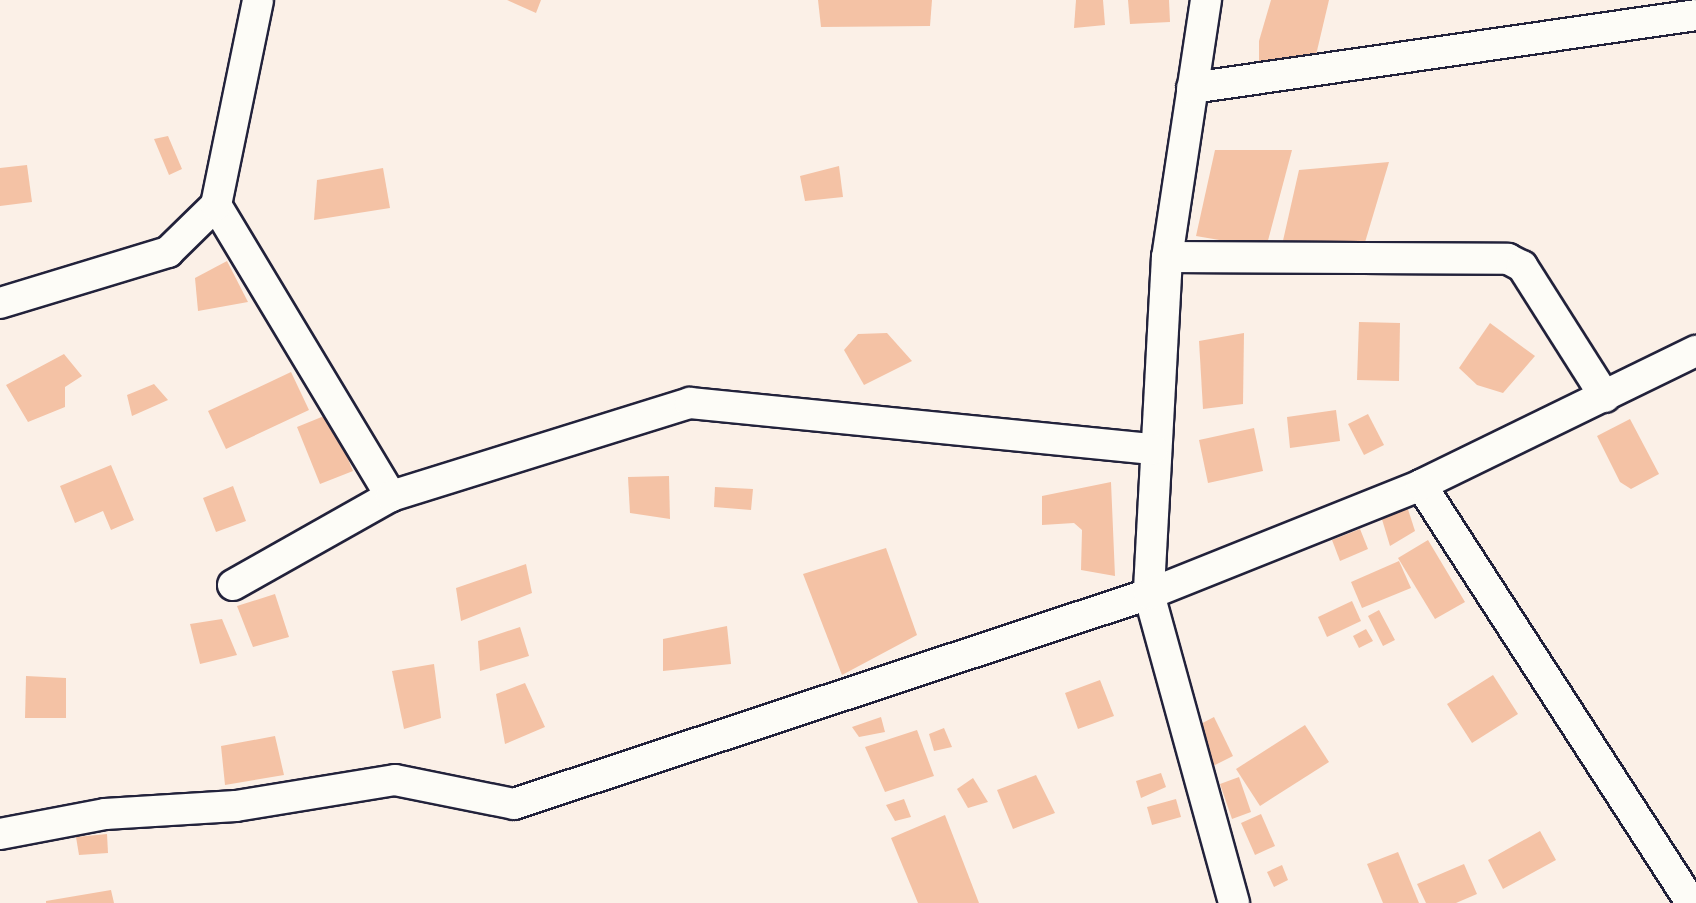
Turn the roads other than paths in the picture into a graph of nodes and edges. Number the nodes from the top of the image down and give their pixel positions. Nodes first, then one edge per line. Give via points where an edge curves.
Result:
1 (258, 0) edge
2 (1206, 0) edge
3 (1696, 15) edge
4 (1192, 88) junction
5 (216, 204) junction
6 (1167, 257) junction
7 (0, 303) edge
8 (1696, 351) edge
9 (1605, 397) junction
10 (1153, 449) junction
11 (1421, 485) junction
12 (391, 496) junction
13 (233, 585) dead end
14 (1149, 594) junction
15 (0, 834) edge
16 (1691, 901) edge
17 (1234, 903) edge

1 - 5 street
2 - 4 street
3 - 4 street
4 - 6 street
5 - 7 street via 168,252
5 - 12 street
6 - 9 street via 1508,259 1522,266
6 - 10 street
8 - 9 street
9 - 11 street
10 - 12 street via 690,403
10 - 14 street
11 - 14 street
11 - 16 street
12 - 13 street
14 - 15 street via 514,804 395,780 236,806 105,814
14 - 17 street

